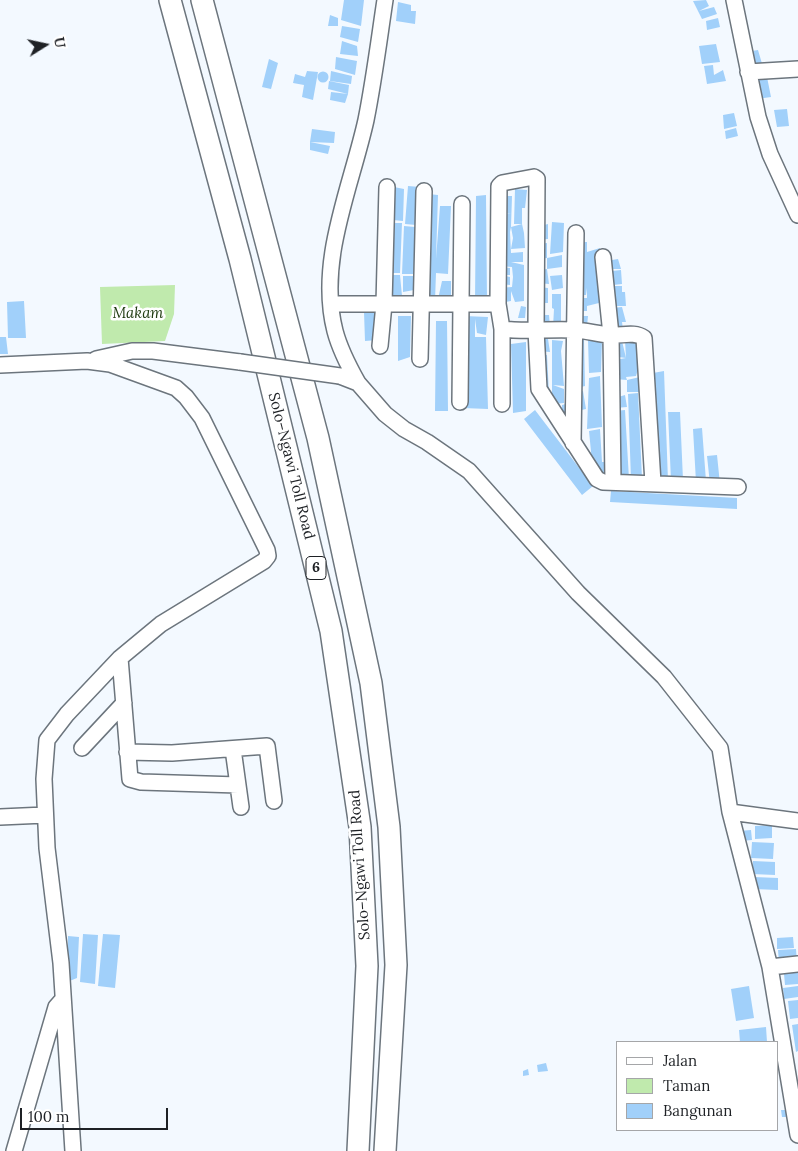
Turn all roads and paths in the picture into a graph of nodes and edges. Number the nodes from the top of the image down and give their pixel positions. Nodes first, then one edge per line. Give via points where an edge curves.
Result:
1 (170, 0) edge
2 (202, 0) edge
3 (385, 0) edge
4 (734, 0) edge
5 (798, 69) edge
6 (748, 72) junction
7 (387, 187) dead end
8 (424, 191) dead end
9 (462, 204) dead end
10 (798, 215) edge
11 (576, 233) dead end
12 (604, 256) dead end
13 (331, 304) junction
14 (384, 304) junction
15 (422, 304) junction
16 (461, 304) junction
17 (498, 304) junction
18 (502, 329) junction
19 (536, 330) junction
20 (574, 330) junction
21 (610, 335) junction
22 (380, 346) dead end
23 (420, 359) dead end
24 (87, 361) junction
25 (0, 365) edge
26 (358, 383) junction
27 (460, 402) dead end
28 (502, 404) dead end
29 (573, 443) junction
30 (613, 482) junction
31 (653, 483) junction
32 (738, 487) dead end
33 (120, 658) junction
34 (124, 703) junction
35 (82, 748) dead end
36 (233, 749) junction
37 (128, 752) junction
38 (238, 785) junction
39 (274, 801) dead end
40 (241, 807) dead end
41 (730, 812) junction
42 (45, 815) junction
43 (0, 817) edge
44 (798, 821) edge
45 (798, 964) edge
46 (770, 967) junction
47 (63, 999) junction
48 (791, 1055) edge
49 (797, 1119) edge
50 (798, 1135) edge
51 (14, 1151) edge
52 (73, 1151) edge
53 (358, 1151) edge
54 (385, 1151) edge

1 - 53 highway, Solo–Ngawi Toll Road / 6 via 240,259 331,631 360,827 367,966
2 - 54 highway, Solo–Ngawi Toll Road / 6 via 318,438 371,683 389,827 396,965
3 - 13 street via 366,120 332,258
4 - 6 street
5 - 6 street
6 - 10 street via 770,154
7 - 14 street
8 - 15 street
9 - 16 street
11 - 20 street
12 - 21 street
13 - 14 street
13 - 26 street via 335,334
14 - 15 street
14 - 22 street
15 - 16 street
15 - 23 street
16 - 17 street
16 - 27 street
17 - 18 street
17 - 19 street via 499,186 536,178
18 - 19 street
18 - 28 street
19 - 20 street
19 - 29 street via 540,393
20 - 21 street
20 - 29 street
21 - 30 street
21 - 31 street via 636,334 644,338
24 - 25 street
24 - 26 street, bridge via 139,351 194,354 340,376
24 - 33 street via 110,364 159,380 186,397 202,418 268,550 264,561 161,624
26 - 41 street via 385,414 404,429 470,471 578,594 664,677 720,748
29 - 30 street via 599,480
30 - 31 street
31 - 32 street
33 - 34 street
33 - 42 street via 47,740
34 - 35 street
34 - 37 street
36 - 37 street
36 - 38 street
36 - 39 street via 267,746
37 - 38 street via 128,772 130,779 135,781
38 - 40 street
41 - 44 street
41 - 46 street
42 - 43 street
42 - 47 street
45 - 46 street
46 - 48 street
47 - 51 street via 56,1007
47 - 52 street
48 - 49 street
49 - 50 street

